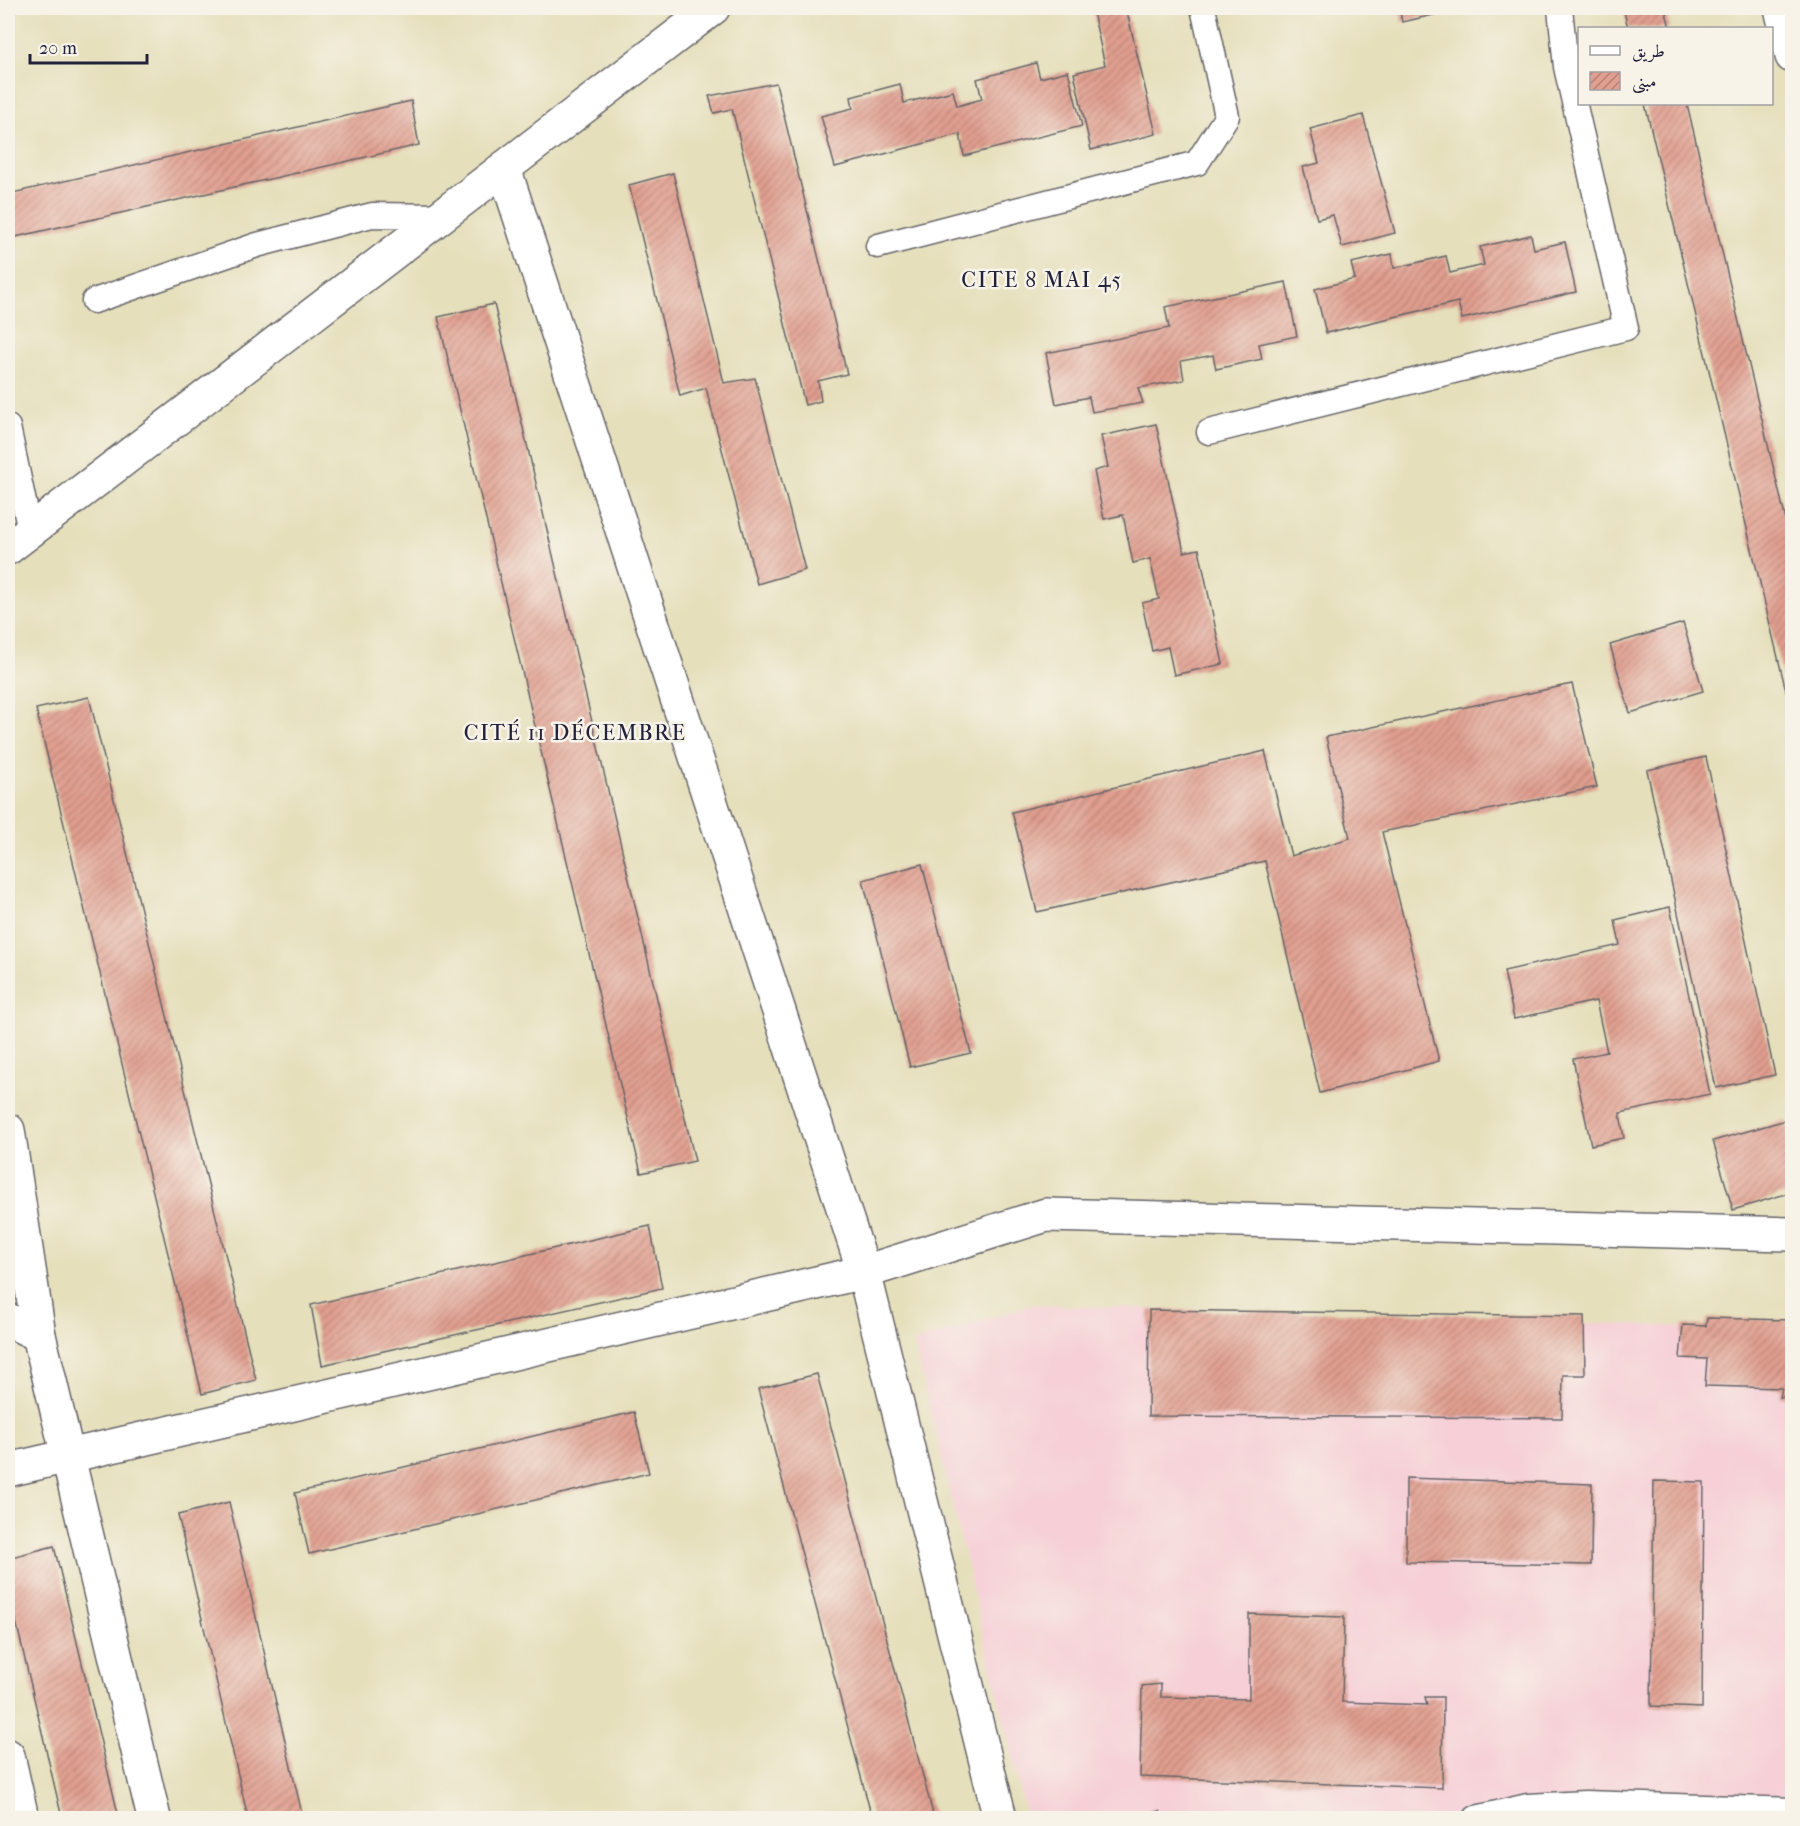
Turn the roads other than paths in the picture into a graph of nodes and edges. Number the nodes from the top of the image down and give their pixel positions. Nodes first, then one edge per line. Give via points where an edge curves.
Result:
1 (1203, 8) edge
2 (1560, 8) edge
3 (1781, 8) edge
4 (709, 9) edge
5 (1792, 56) edge
6 (504, 168) junction
7 (441, 216) junction
8 (878, 246) dead end
9 (94, 301) dead end
10 (8, 427) edge
11 (1209, 432) dead end
12 (19, 539) edge
13 (8, 1130) edge
14 (1792, 1234) edge
15 (864, 1272) junction
16 (8, 1320) edge
17 (39, 1335) junction
18 (68, 1455) junction
19 (8, 1470) edge
20 (8, 1756) edge
21 (1792, 1810) edge
22 (22, 1818) edge
23 (154, 1818) edge
24 (1000, 1818) edge
25 (1477, 1818) edge

1 - 8 lane via 1227,116 1197,163
2 - 11 lane via 1566,67 1626,328
3 - 5 street
4 - 6 street
6 - 7 street
6 - 15 street
7 - 9 lane via 372,215 257,245
7 - 12 street
10 - 12 lane
13 - 17 street
14 - 15 street via 1046,1215
15 - 18 street
15 - 24 street
16 - 17 street
17 - 18 street
18 - 19 street
18 - 23 street
20 - 22 street
21 - 25 lane via 1585,1803 1528,1806

